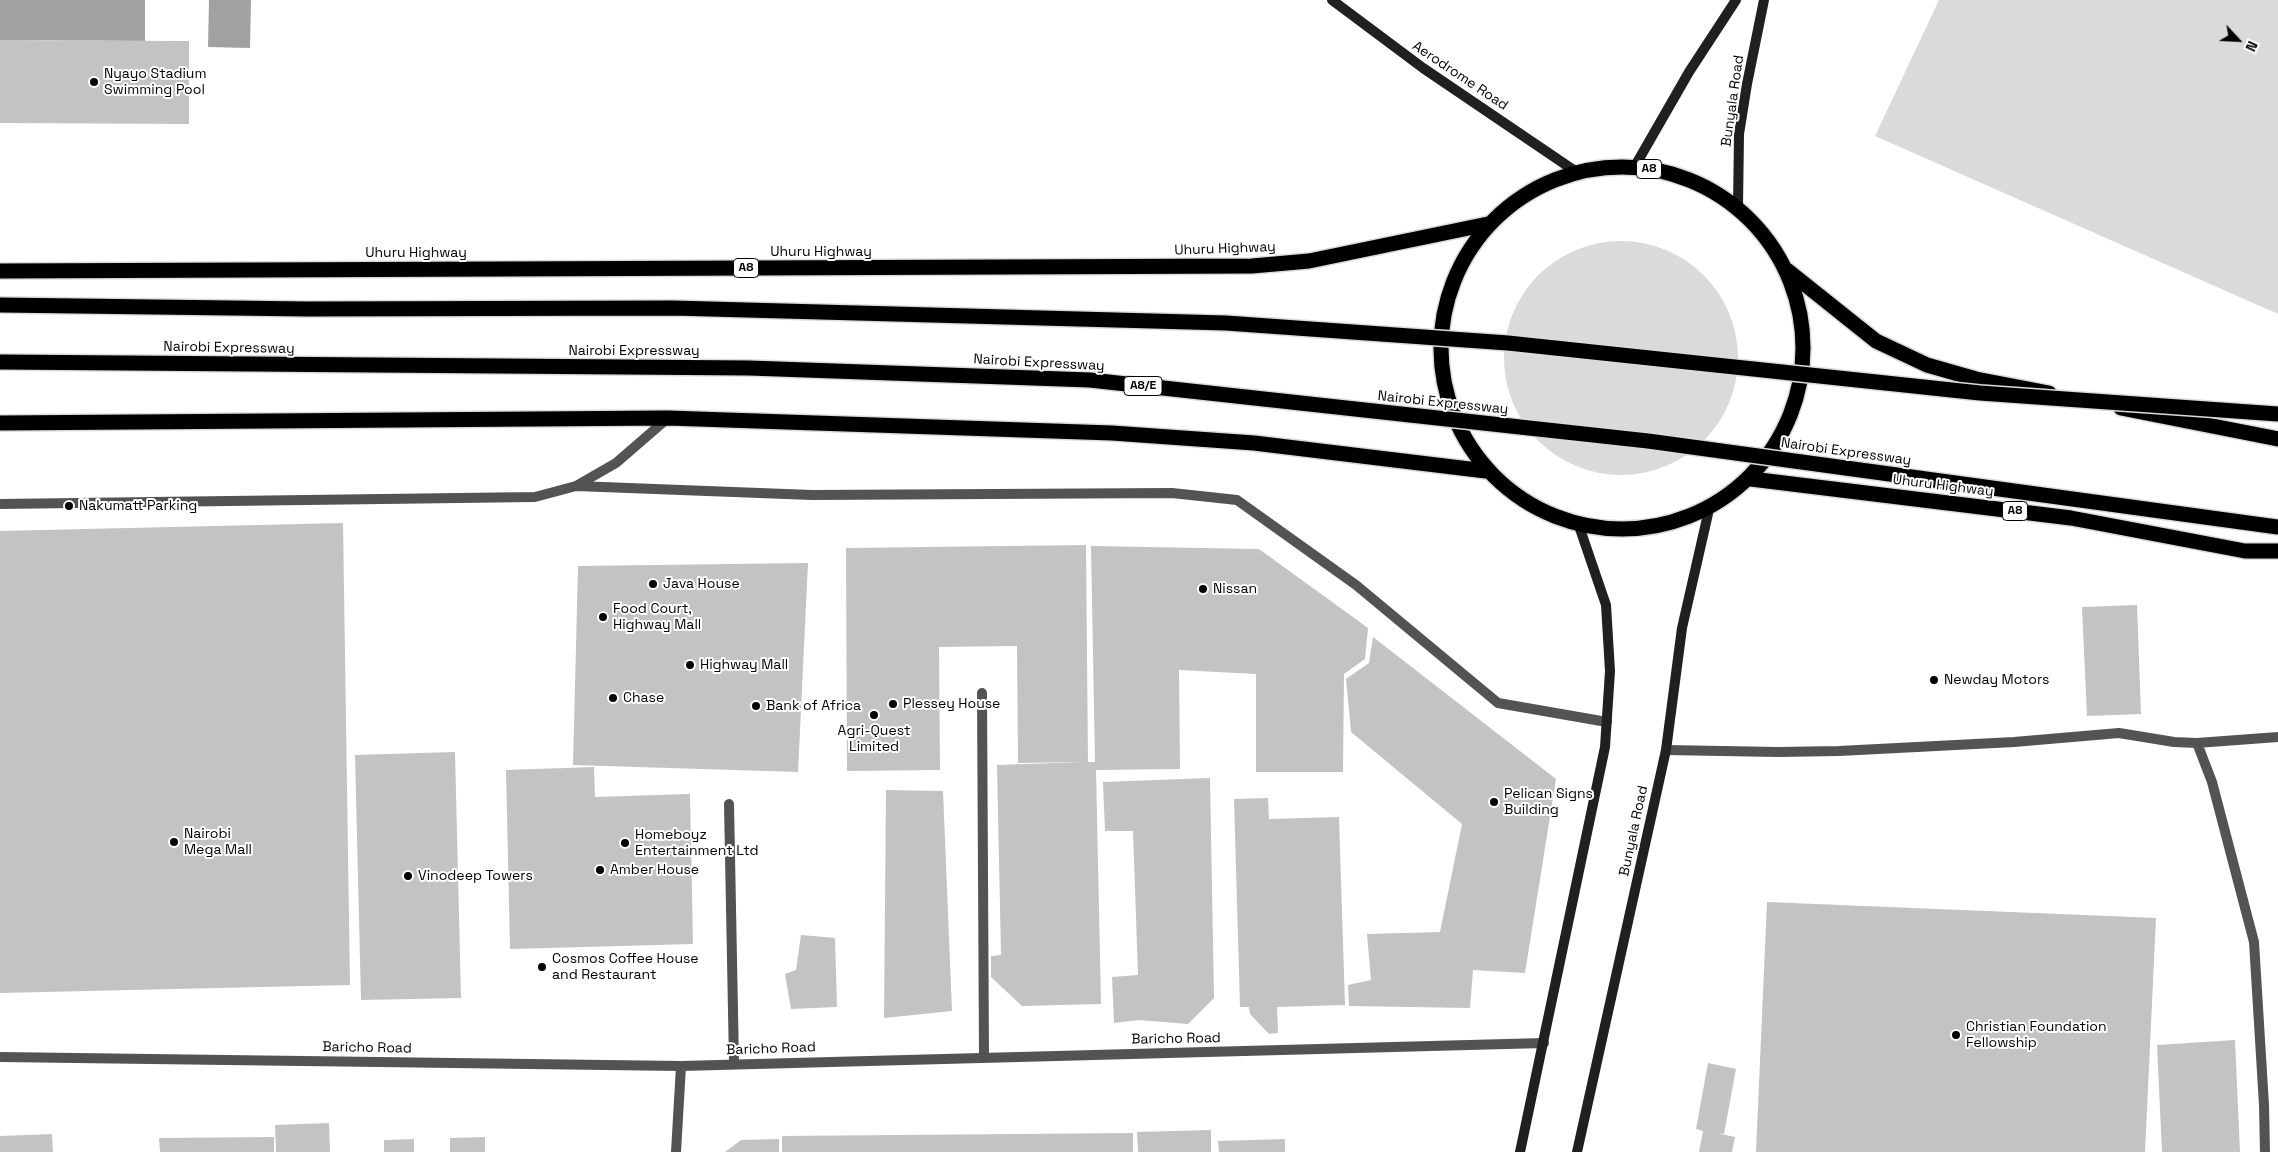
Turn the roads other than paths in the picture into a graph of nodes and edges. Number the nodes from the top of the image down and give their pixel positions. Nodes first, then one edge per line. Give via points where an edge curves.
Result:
1 (1332, 0) edge
2 (1736, 0) edge
3 (1764, 0) edge
4 (1635, 166) junction
5 (1575, 171) junction
6 (1738, 207) junction
7 (1488, 224) junction
8 (1787, 270) junction
9 (0, 271) edge
10 (0, 305) edge
11 (0, 362) edge
12 (2278, 414) edge
13 (668, 418) junction
14 (0, 423) edge
15 (2278, 439) edge
16 (1486, 471) junction
17 (1751, 479) junction
18 (576, 486) junction
19 (0, 504) edge
20 (1708, 514) junction
21 (1579, 526) junction
22 (2278, 527) edge
23 (2245, 551) junction
24 (2278, 551) edge
25 (2278, 556) edge
26 (982, 692) dead end
27 (1607, 722) junction
28 (2278, 737) edge
29 (2197, 743) junction
30 (1666, 750) junction
31 (729, 804) dead end
32 (1544, 1043) junction
33 (0, 1057) edge
34 (984, 1057) junction
35 (734, 1063) junction
36 (681, 1066) junction
37 (676, 1152) edge
38 (1520, 1152) edge
39 (1577, 1152) edge
40 (2265, 1152) edge

1 - 5 main road, Aerodrome Road via 1423,68
2 - 4 main road via 1666,110
3 - 6 main road, Bunyala Road via 1739,134
4 - 5 highway, A8
4 - 6 highway, A8 via 1690,178
5 - 7 highway, A8 via 1527,192
6 - 8 highway, A8 via 1775,250
7 - 9 highway, Uhuru Highway / A8 via 1309,261 1252,266
7 - 16 highway, A8 via 1458,268 1442,319 1440,372 1466,446
8 - 15 highway, A8 via 1876,341 1926,365 1976,379
8 - 17 highway, A8 via 1802,320 1802,371 1788,421
10 - 12 highway, bridge via 308,309 682,308 1226,323 1508,343 1980,393
11 - 22 highway, Nairobi Expressway / A8/E, bridge via 750,368 1090,380 1648,441
13 - 14 highway
13 - 16 highway via 1112,433 1254,443
13 - 18 street via 616,463
16 - 21 highway, A8 via 1530,507
17 - 20 highway
17 - 23 highway, Uhuru Highway / A8 via 2071,518
18 - 19 street via 535,497
18 - 27 street via 812,495 1172,493 1236,500 1356,585 1498,703
20 - 21 highway, A8 via 1631,531
20 - 30 main road, Bunyala Road via 1682,628
21 - 27 main road via 1606,605 1610,671
23 - 24 highway, Uhuru Highway / A8
23 - 25 highway
26 - 34 street
27 - 32 main road via 1605,747
28 - 29 street
29 - 30 street via 2119,733 1839,751
29 - 40 street via 2212,782 2254,942
30 - 39 main road, Bunyala Road
31 - 35 street
32 - 34 street, Baricho Road
32 - 38 main road
33 - 36 street, Baricho Road
34 - 35 street, Baricho Road
35 - 36 street, Baricho Road
36 - 37 street

